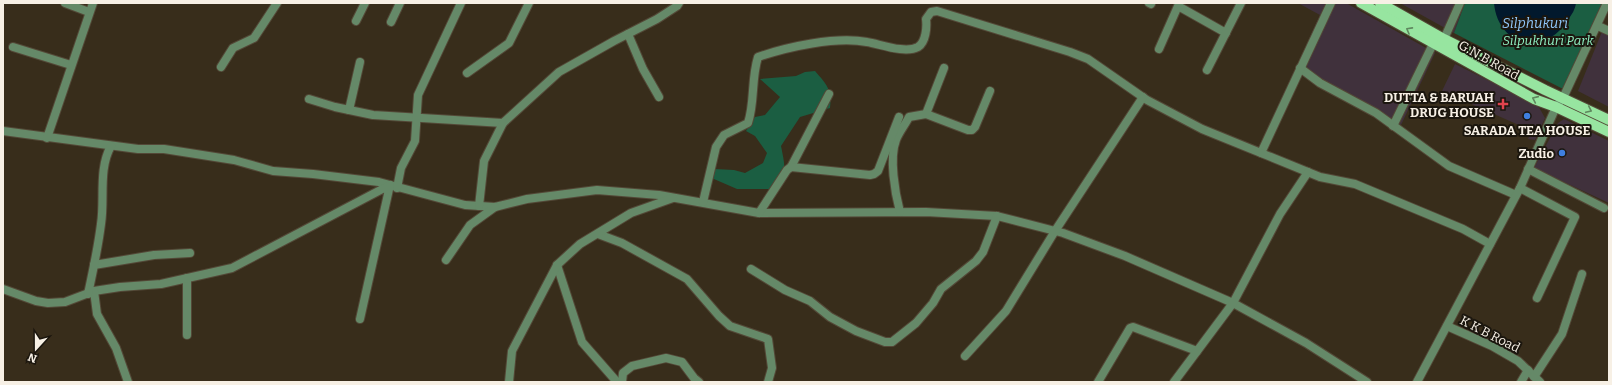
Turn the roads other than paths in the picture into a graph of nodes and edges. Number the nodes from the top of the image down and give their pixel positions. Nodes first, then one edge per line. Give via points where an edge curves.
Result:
1 (65, 3) edge
2 (93, 3) edge
3 (277, 3) edge
4 (364, 3) edge
5 (400, 3) edge
6 (461, 3) edge
7 (529, 3) edge
8 (679, 3) edge
9 (1241, 3) edge
10 (1331, 3) edge
11 (1361, 3) edge
12 (1380, 3) edge
13 (1460, 3) edge
14 (1607, 3) edge
15 (89, 12) junction
16 (356, 21) dead end
17 (391, 22) dead end
18 (1598, 26) junction
19 (1609, 31) edge
20 (1226, 33) junction
21 (628, 34) junction
22 (1444, 39) junction
23 (1433, 44) junction
24 (13, 47) dead end
25 (1159, 49) dead end
26 (360, 62) dead end
27 (71, 65) junction
28 (221, 67) dead end
29 (944, 68) dead end
30 (1300, 68) junction
31 (1207, 70) dead end
32 (467, 73) dead end
33 (990, 91) dead end
34 (829, 94) dead end
35 (659, 97) dead end
36 (1143, 97) junction
37 (1563, 98) junction
38 (309, 99) dead end
39 (1556, 107) junction
40 (349, 110) junction
41 (926, 114) junction
42 (899, 117) dead end
43 (417, 118) junction
44 (1609, 120) edge
45 (503, 123) junction
46 (1393, 126) junction
47 (3, 132) edge
48 (1609, 132) edge
49 (47, 138) junction
50 (111, 146) junction
51 (1261, 153) junction
52 (791, 167) junction
53 (1528, 169) junction
54 (1308, 172) junction
55 (393, 187) junction
56 (1520, 188) junction
57 (1516, 196) junction
58 (673, 197) junction
59 (702, 202) junction
60 (479, 206) junction
61 (495, 207) junction
62 (1604, 208) dead end
63 (900, 212) junction
64 (758, 213) junction
65 (997, 216) junction
66 (1055, 231) junction
67 (598, 234) junction
68 (1490, 244) junction
69 (190, 253) dead end
70 (446, 260) dead end
71 (94, 265) junction
72 (557, 265) junction
73 (751, 269) dead end
74 (1582, 274) dead end
75 (187, 278) junction
76 (3, 290) edge
77 (91, 293) junction
78 (1537, 298) dead end
79 (1233, 303) junction
80 (360, 319) dead end
81 (1447, 326) junction
82 (187, 335) dead end
83 (1197, 351) junction
84 (965, 356) dead end
85 (1528, 370) junction
86 (1537, 379) edge
87 (128, 382) edge
88 (509, 382) edge
89 (617, 382) edge
90 (622, 382) edge
91 (699, 382) edge
92 (768, 382) edge
93 (1098, 382) edge
94 (1174, 382) edge
95 (1367, 382) edge
96 (1417, 382) edge
97 (1521, 382) edge

1 - 15 street
2 - 15 street
3 - 28 street via 254,38 233,48
4 - 16 street
5 - 17 street
6 - 43 street via 418,95
7 - 32 street via 508,43
8 - 21 street via 657,19
9 - 20 street
10 - 30 street
23 -> 11 main road, G.N.B Road
12 - 22 main road, G.N.B Road
13 - 22 street
14 - 18 street
15 - 27 street
18 - 19 street
18 - 37 street
20 - 25 street via 1178,6
20 - 31 street
21 - 35 street
21 - 45 street via 560,72
22 - 37 main road, G.N.B Road
39 -> 23 main road, G.N.B Road via 1534,99
23 - 46 street
24 - 27 street
26 - 40 street
27 - 49 street
29 - 41 street
30 - 46 street via 1320,83 1376,113
30 - 51 street
33 - 41 street via 972,130
34 - 52 street
36 - 51 street via 1202,129
36 - 59 street via 1088,59 950,14 931,12 926,19 927,28 923,40 919,46 913,48 885,47 841,40 776,50 758,57 748,123 724,135 716,147
36 - 66 street
37 - 39 street
37 -> 44 main road, G.N.B Road
38 - 40 street
39 - 48 main road, G.N.B Road
39 - 53 street
40 - 43 street via 373,115
41 - 63 street via 908,117 896,141 893,167
42 - 52 street via 878,171 874,174
43 - 45 street
43 - 55 street via 415,141
45 - 60 street via 484,161
46 - 57 street via 1449,166
47 - 49 street
49 - 50 street
50 - 55 street via 203,154 273,171 379,182
50 - 71 street via 107,153 104,173 102,223
51 - 54 street
52 - 64 street
53 - 56 street
53 - 62 street
54 - 68 street via 1355,184 1463,229
54 - 79 street via 1280,214
55 - 60 street via 465,205
55 - 75 street via 232,268
55 - 80 street
56 - 57 street
56 - 78 street via 1575,217
57 - 68 street
58 - 59 street
58 - 61 street via 597,190
58 - 67 street via 630,213
59 - 64 street
60 - 61 street
61 - 70 street via 470,225
63 - 64 street
63 - 65 street
65 - 66 street
65 - 73 street via 983,252 976,261 942,289 916,323 892,342 884,342 856,331 830,317 810,301 785,290
66 - 79 street via 1125,256
66 - 84 street via 1006,311
67 - 72 street via 580,244
67 - 92 street via 622,242 687,279 730,326 768,339 772,368
68 - 81 street
69 - 71 street via 154,255
71 - 77 street
72 - 88 street via 512,351
72 - 89 street via 582,342
74 - 86 street via 1562,334
75 - 77 street
75 - 82 street
76 - 77 street via 48,303 65,302
77 - 87 street via 97,314 116,348
79 - 83 street
79 - 95 street
81 - 85 street, K K B Road via 1492,346
81 - 96 street
83 - 93 street via 1133,327
83 - 94 street
85 - 86 street, K K B Road
85 - 97 street
90 - 91 street via 623,373 632,366 666,358 682,362

